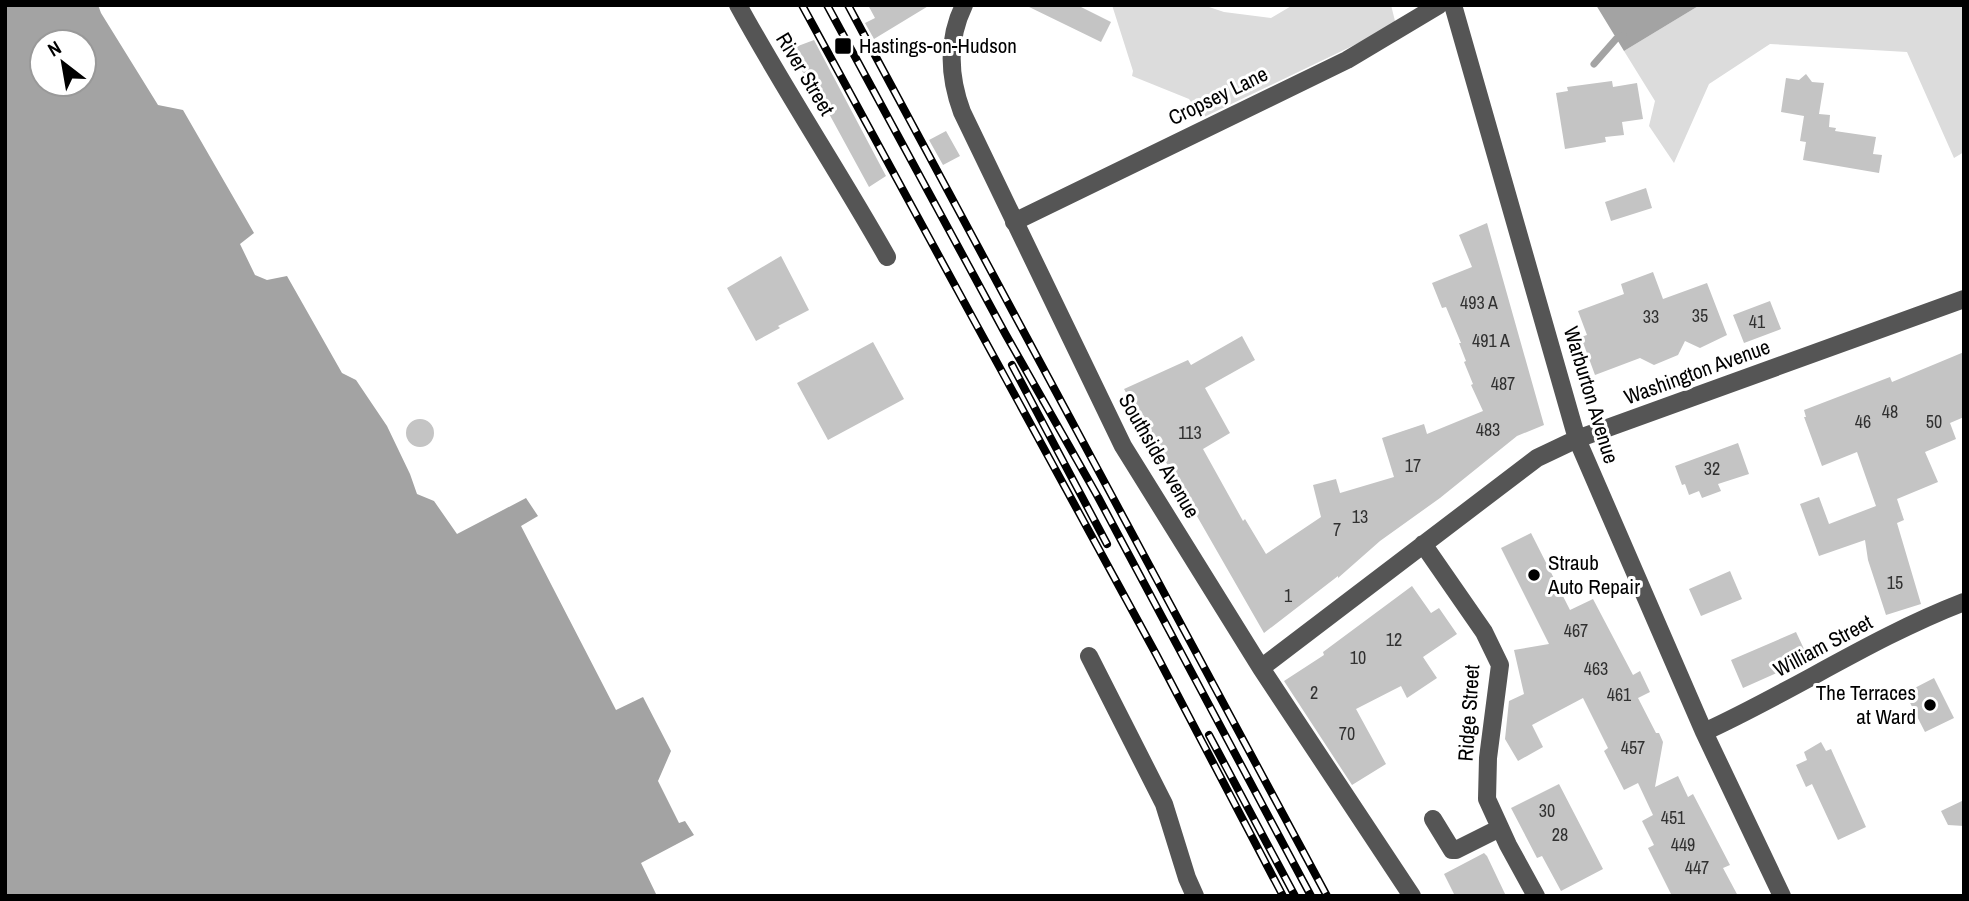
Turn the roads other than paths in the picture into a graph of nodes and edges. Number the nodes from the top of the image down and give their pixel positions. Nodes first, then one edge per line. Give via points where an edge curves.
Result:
1 (738, 5) edge
2 (964, 5) edge
3 (1439, 5) edge
4 (1453, 5) edge
5 (1014, 222) junction
6 (887, 257) dead end
7 (1964, 299) edge
8 (1577, 439) junction
9 (1423, 544) junction
10 (1964, 602) edge
11 (1089, 656) dead end
12 (1261, 668) junction
13 (1704, 733) junction
14 (1433, 819) dead end
15 (1500, 828) junction
16 (1195, 896) edge
17 (1412, 896) edge
18 (1536, 896) edge
19 (1782, 896) edge

1 - 6 street, River Street
2 - 5 street, Southside Avenue via 952,44 953,89
3 - 5 street, Cropsey Lane via 1347,60
4 - 8 street, Warburton Avenue
5 - 12 street, Southside Avenue via 1122,446
7 - 8 street, Washington Avenue
8 - 9 street, Washington Avenue via 1537,458
8 - 13 street, Warburton Avenue
9 - 12 street, Washington Avenue
9 - 15 street, Ridge Street via 1484,632 1500,665 1488,758 1488,799
10 - 13 street, William Street
11 - 16 street via 1164,804
12 - 17 street, Southside Avenue
13 - 19 street, Warburton Avenue
14 - 15 street via 1451,850
15 - 18 street, Ridge Street

